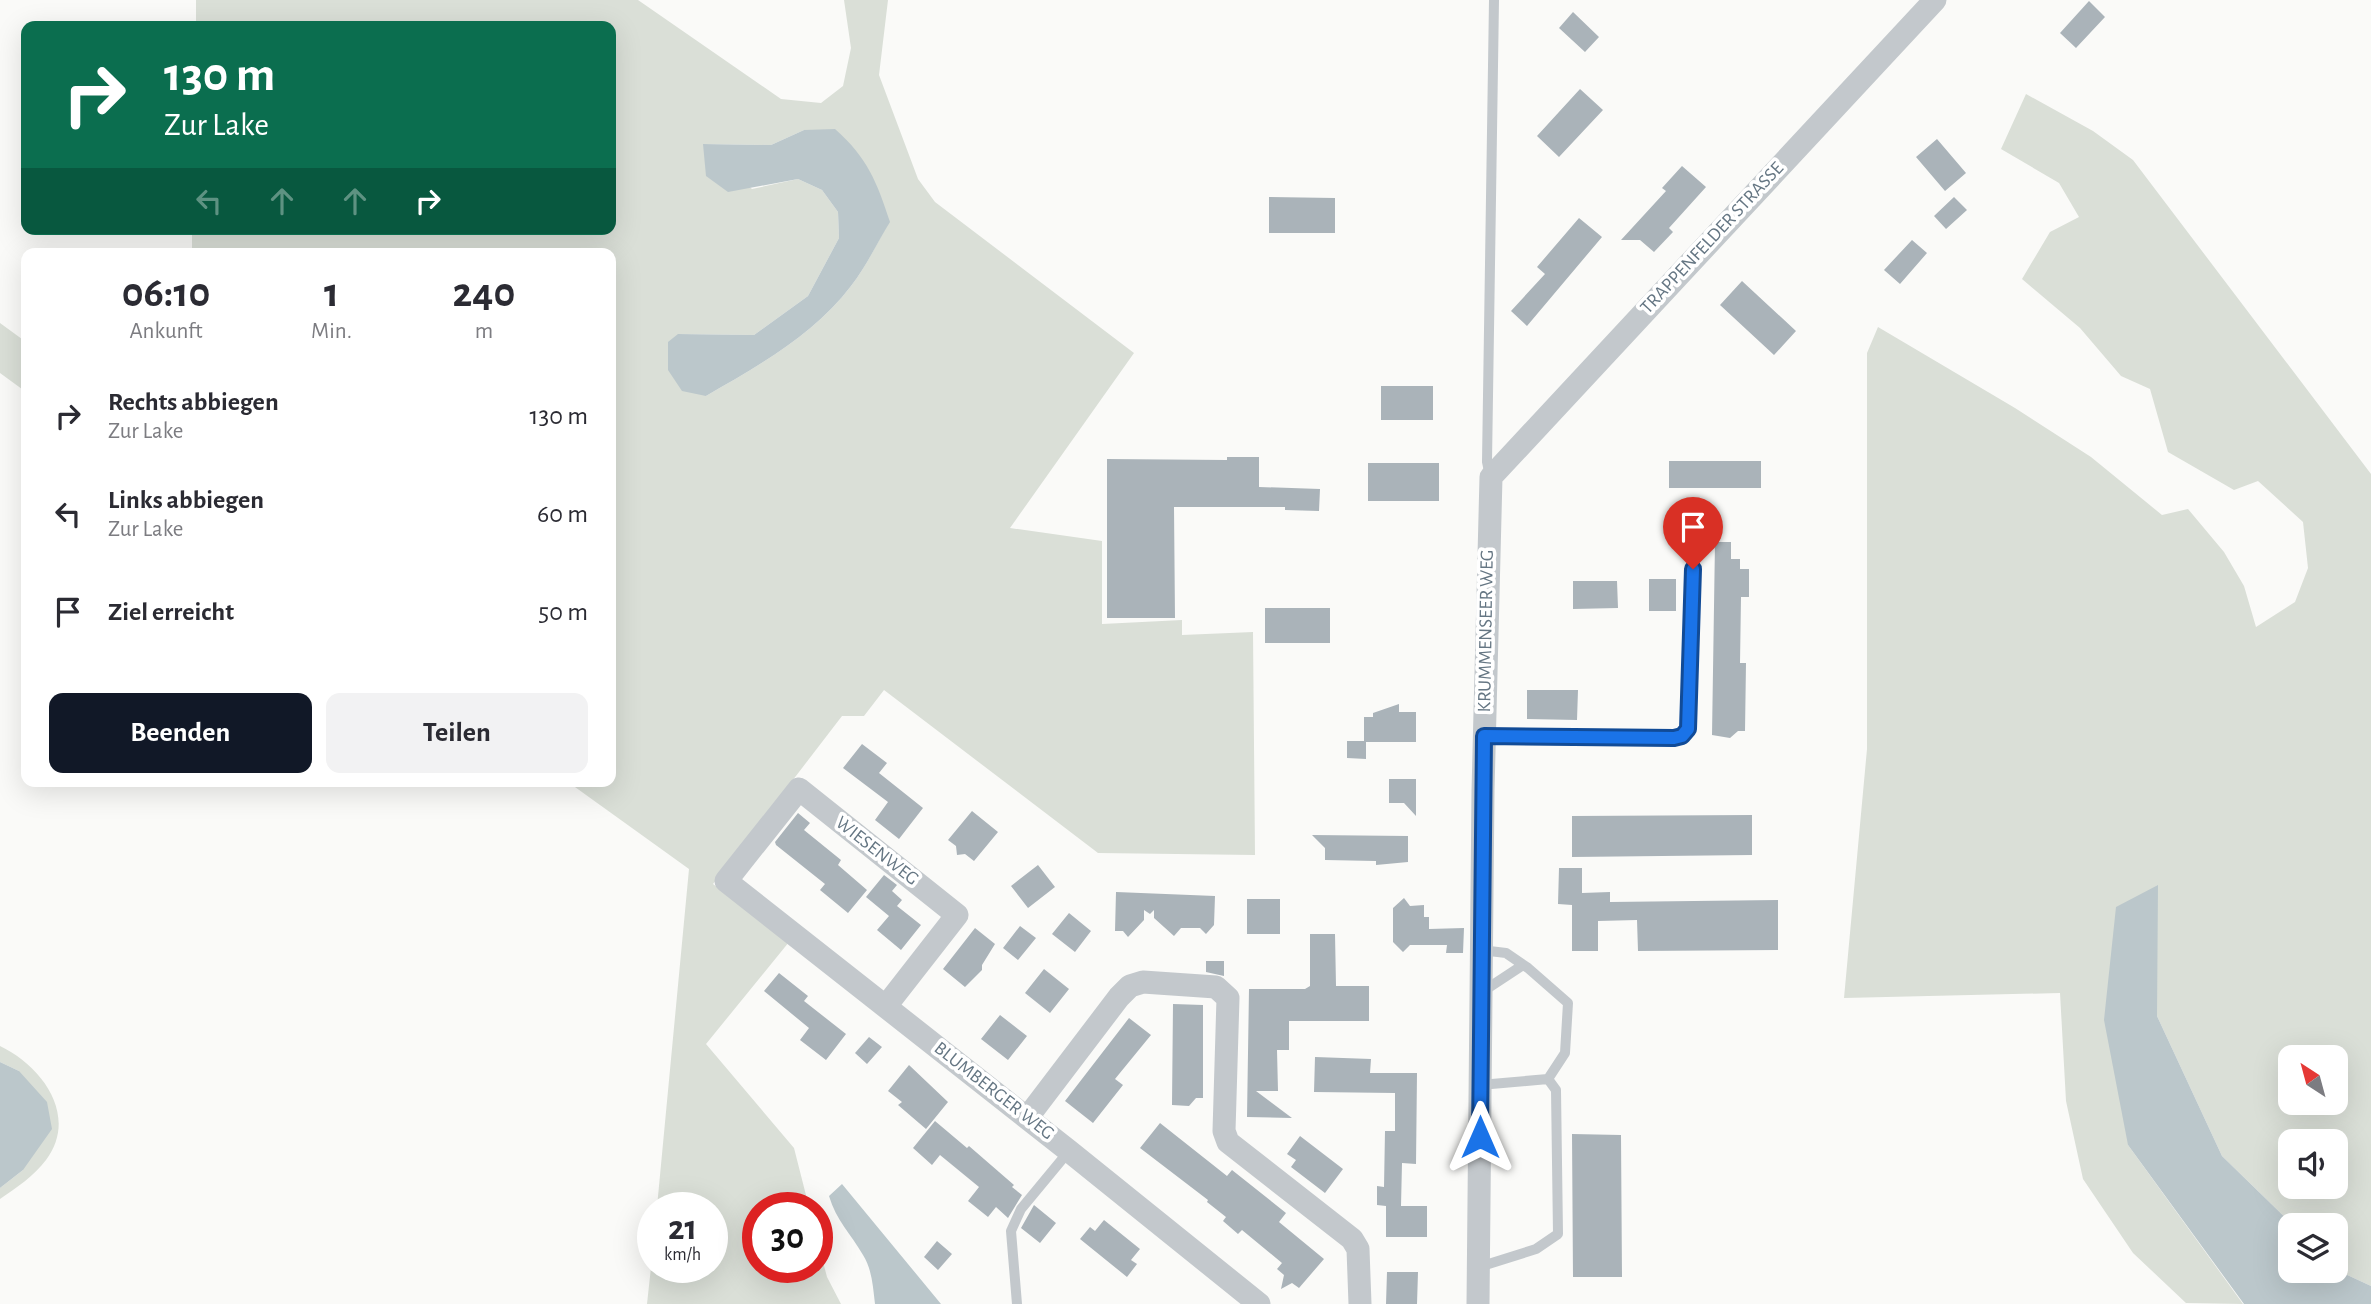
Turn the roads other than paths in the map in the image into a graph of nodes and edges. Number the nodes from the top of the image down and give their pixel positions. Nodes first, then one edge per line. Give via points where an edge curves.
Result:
1 (1494, 0) edge
2 (1935, 0) edge
3 (1491, 477) junction
4 (1693, 569) dead end
5 (1484, 736) junction
6 (726, 881) joint
7 (1481, 950) junction
8 (1523, 965) junction
9 (1481, 992) junction
10 (886, 1006) junction
11 (1548, 1079) junction
12 (1480, 1085) junction
13 (1027, 1118) junction
14 (1069, 1151) junction
15 (1479, 1267) junction
16 (1252, 1302) edge
17 (1017, 1304) edge
18 (1360, 1304) edge
19 (1478, 1304) edge

1 - 3 lane, KRUMMENSEER WEG via 1487,458
2 - 3 street, TRAPPENFELDER STRASSE
3 - 5 street, KRUMMENSEER WEG
4 - 5 lane via 1688,729 1682,736
5 - 7 street, KRUMMENSEER WEG
6 - 10 street, BLUMBERGER WEG
6 - 10 street, WIESENWEG via 799,789 957,915
7 - 8 lane via 1506,953
7 - 9 street, KRUMMENSEER WEG
8 - 9 lane
8 - 11 lane via 1568,1003 1566,1054
9 - 12 street, KRUMMENSEER WEG
10 - 13 street, BLUMBERGER WEG
11 - 12 lane
11 - 15 lane via 1556,1090 1558,1234 1536,1248
12 - 15 street, KRUMMENSEER WEG
13 - 14 street, BLUMBERGER WEG
13 - 18 street via 1130,986 1143,982 1216,986 1227,998 1224,1131 1228,1142 1352,1239 1358,1249
14 - 16 street, BLUMBERGER WEG
14 - 17 lane via 1021,1209 1011,1231
15 - 19 street, KRUMMENSEER WEG

